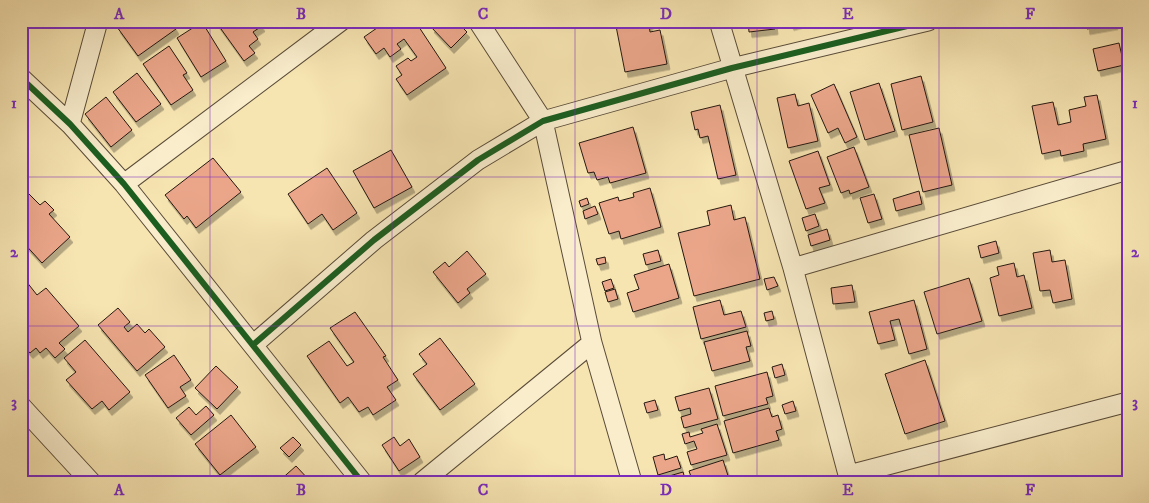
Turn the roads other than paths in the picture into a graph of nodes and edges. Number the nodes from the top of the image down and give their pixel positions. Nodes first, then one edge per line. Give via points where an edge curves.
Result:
1 (98, 21) edge
2 (342, 21) edge
3 (478, 21) edge
4 (719, 21) edge
5 (928, 21) edge
6 (732, 68) junction
7 (21, 78) edge
8 (543, 121) junction
9 (70, 124) junction
10 (1128, 170) edge
11 (124, 184) junction
12 (794, 268) junction
13 (592, 343) junction
14 (254, 344) junction
15 (1128, 402) edge
16 (21, 406) edge
17 (849, 479) edge
18 (90, 482) edge
19 (362, 482) edge
20 (422, 482) edge
21 (632, 482) edge

1 - 9 street
2 - 11 street
3 - 8 street
4 - 6 street
5 - 6 street
6 - 8 street
6 - 12 street
7 - 9 street
8 - 13 street
8 - 14 street via 478,160 374,240
9 - 11 street
10 - 12 street
11 - 14 street
12 - 17 street
13 - 20 street
13 - 21 street
14 - 19 street
15 - 17 street
16 - 18 street

